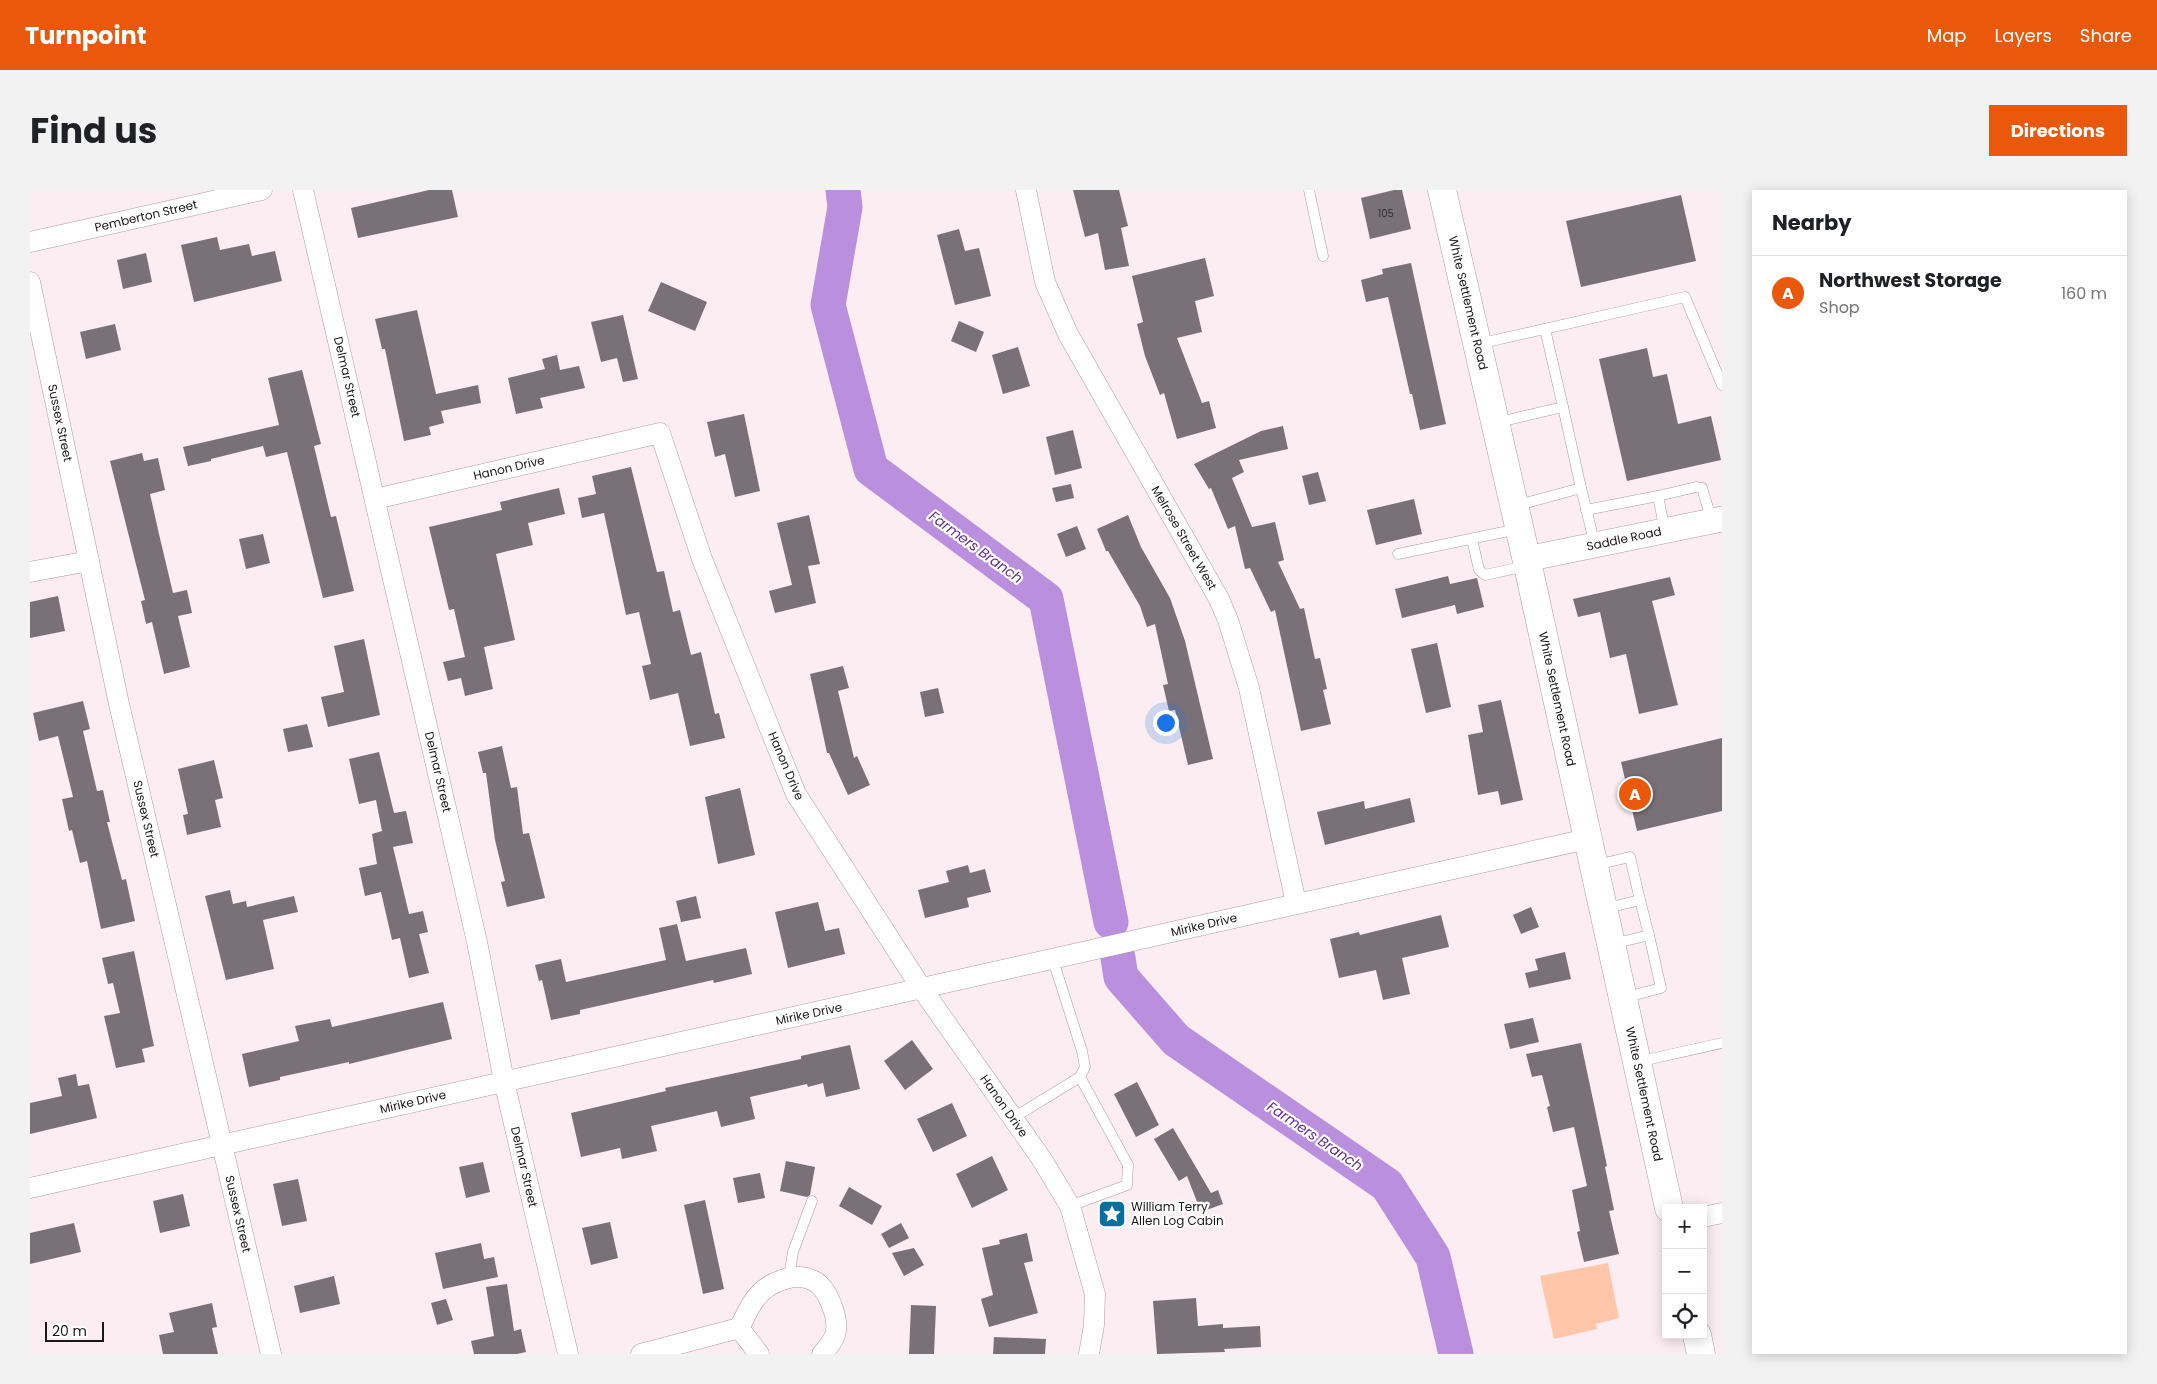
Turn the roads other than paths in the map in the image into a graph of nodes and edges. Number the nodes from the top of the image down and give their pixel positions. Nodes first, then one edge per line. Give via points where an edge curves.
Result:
1 (262, 190) edge
2 (303, 190) edge
3 (1026, 190) edge
4 (1309, 190) edge
5 (1442, 190) edge
6 (30, 242) edge
7 (1323, 256) dead end
8 (30, 282) edge
9 (1545, 329) junction
10 (1477, 344) junction
11 (1722, 385) edge
12 (1562, 407) junction
13 (1495, 423) junction
14 (1581, 488) junction
15 (1658, 496) junction
16 (375, 499) junction
17 (1586, 510) junction
18 (1517, 517) junction
19 (1717, 520) edge
20 (1665, 531) junction
21 (1472, 539) junction
22 (1595, 545) junction
23 (1398, 554) dead end
24 (89, 561) junction
25 (1527, 562) junction
26 (30, 572) edge
27 (1587, 839) junction
28 (1593, 866) junction
29 (1640, 900) junction
30 (1296, 903) junction
31 (1602, 909) junction
32 (1649, 935) junction
33 (1610, 944) junction
34 (1053, 960) junction
35 (922, 989) junction
36 (1622, 998) junction
37 (1722, 1043) edge
38 (1636, 1062) junction
39 (1080, 1077) junction
40 (504, 1081) junction
41 (1013, 1118) junction
42 (222, 1145) junction
43 (30, 1188) edge
44 (812, 1200) dead end
45 (1668, 1204) edge
46 (1070, 1206) junction
47 (1722, 1213) edge
48 (1707, 1216) edge
49 (789, 1277) junction
50 (739, 1328) junction
51 (1698, 1339) edge
52 (271, 1354) edge
53 (568, 1354) edge
54 (640, 1354) edge
55 (759, 1354) edge
56 (822, 1354) edge
57 (1090, 1354) edge
58 (1701, 1354) edge

1 - 6 street, Pemberton Street
2 - 16 street, Delmar Street
3 - 30 street, Melrose Street West via 1045,282 1068,334 1228,620 1249,688
4 - 7 lane
5 - 10 main road, White Settlement Road
8 - 24 street, Sussex Street
9 - 10 lane
9 - 11 lane via 1685,297
9 - 12 lane
10 - 13 main road, White Settlement Road
12 - 13 lane
12 - 14 lane
13 - 18 main road, White Settlement Road
14 - 17 lane
14 - 18 lane
15 - 17 lane
15 - 19 lane via 1696,486 1702,488
15 - 20 lane
16 - 35 street, Hanon Drive via 660,434 702,559 796,794
16 - 40 street, Delmar Street via 477,942
17 - 22 lane
18 - 21 lane
18 - 25 main road, White Settlement Road
19 - 20 street, Saddle Road
20 - 22 street, Saddle Road
21 - 23 lane
21 - 25 lane via 1479,570 1485,575
22 - 25 street, Saddle Road
24 - 26 street
24 - 42 street, Sussex Street via 119,704
25 - 27 main road, White Settlement Road
27 - 28 main road, White Settlement Road
27 - 30 street, Mirike Drive
28 - 29 lane via 1630,857
28 - 31 main road, White Settlement Road
29 - 31 lane
29 - 32 lane
30 - 34 street, Mirike Drive
31 - 33 main road, White Settlement Road
32 - 33 lane
32 - 36 lane via 1661,988
33 - 36 main road, White Settlement Road
34 - 35 street, Mirike Drive
34 - 39 lane via 1082,1051 1085,1067
35 - 40 street, Mirike Drive
35 - 41 street, Hanon Drive
36 - 38 main road, White Settlement Road
37 - 38 lane
38 - 45 main road, White Settlement Road
39 - 41 lane
39 - 46 lane via 1128,1165 1127,1185
40 - 42 street, Mirike Drive
40 - 53 street, Delmar Street
41 - 46 street, Hanon Drive
42 - 43 street, Mirike Drive
42 - 52 street, Sussex Street
44 - 49 lane via 793,1252
46 - 57 street, Hanon Drive via 1095,1294
47 - 48 street
49 - 50 street via 771,1283 756,1298
49 - 56 street via 813,1280 830,1297 835,1335
50 - 54 street
50 - 55 street
51 - 58 main road

